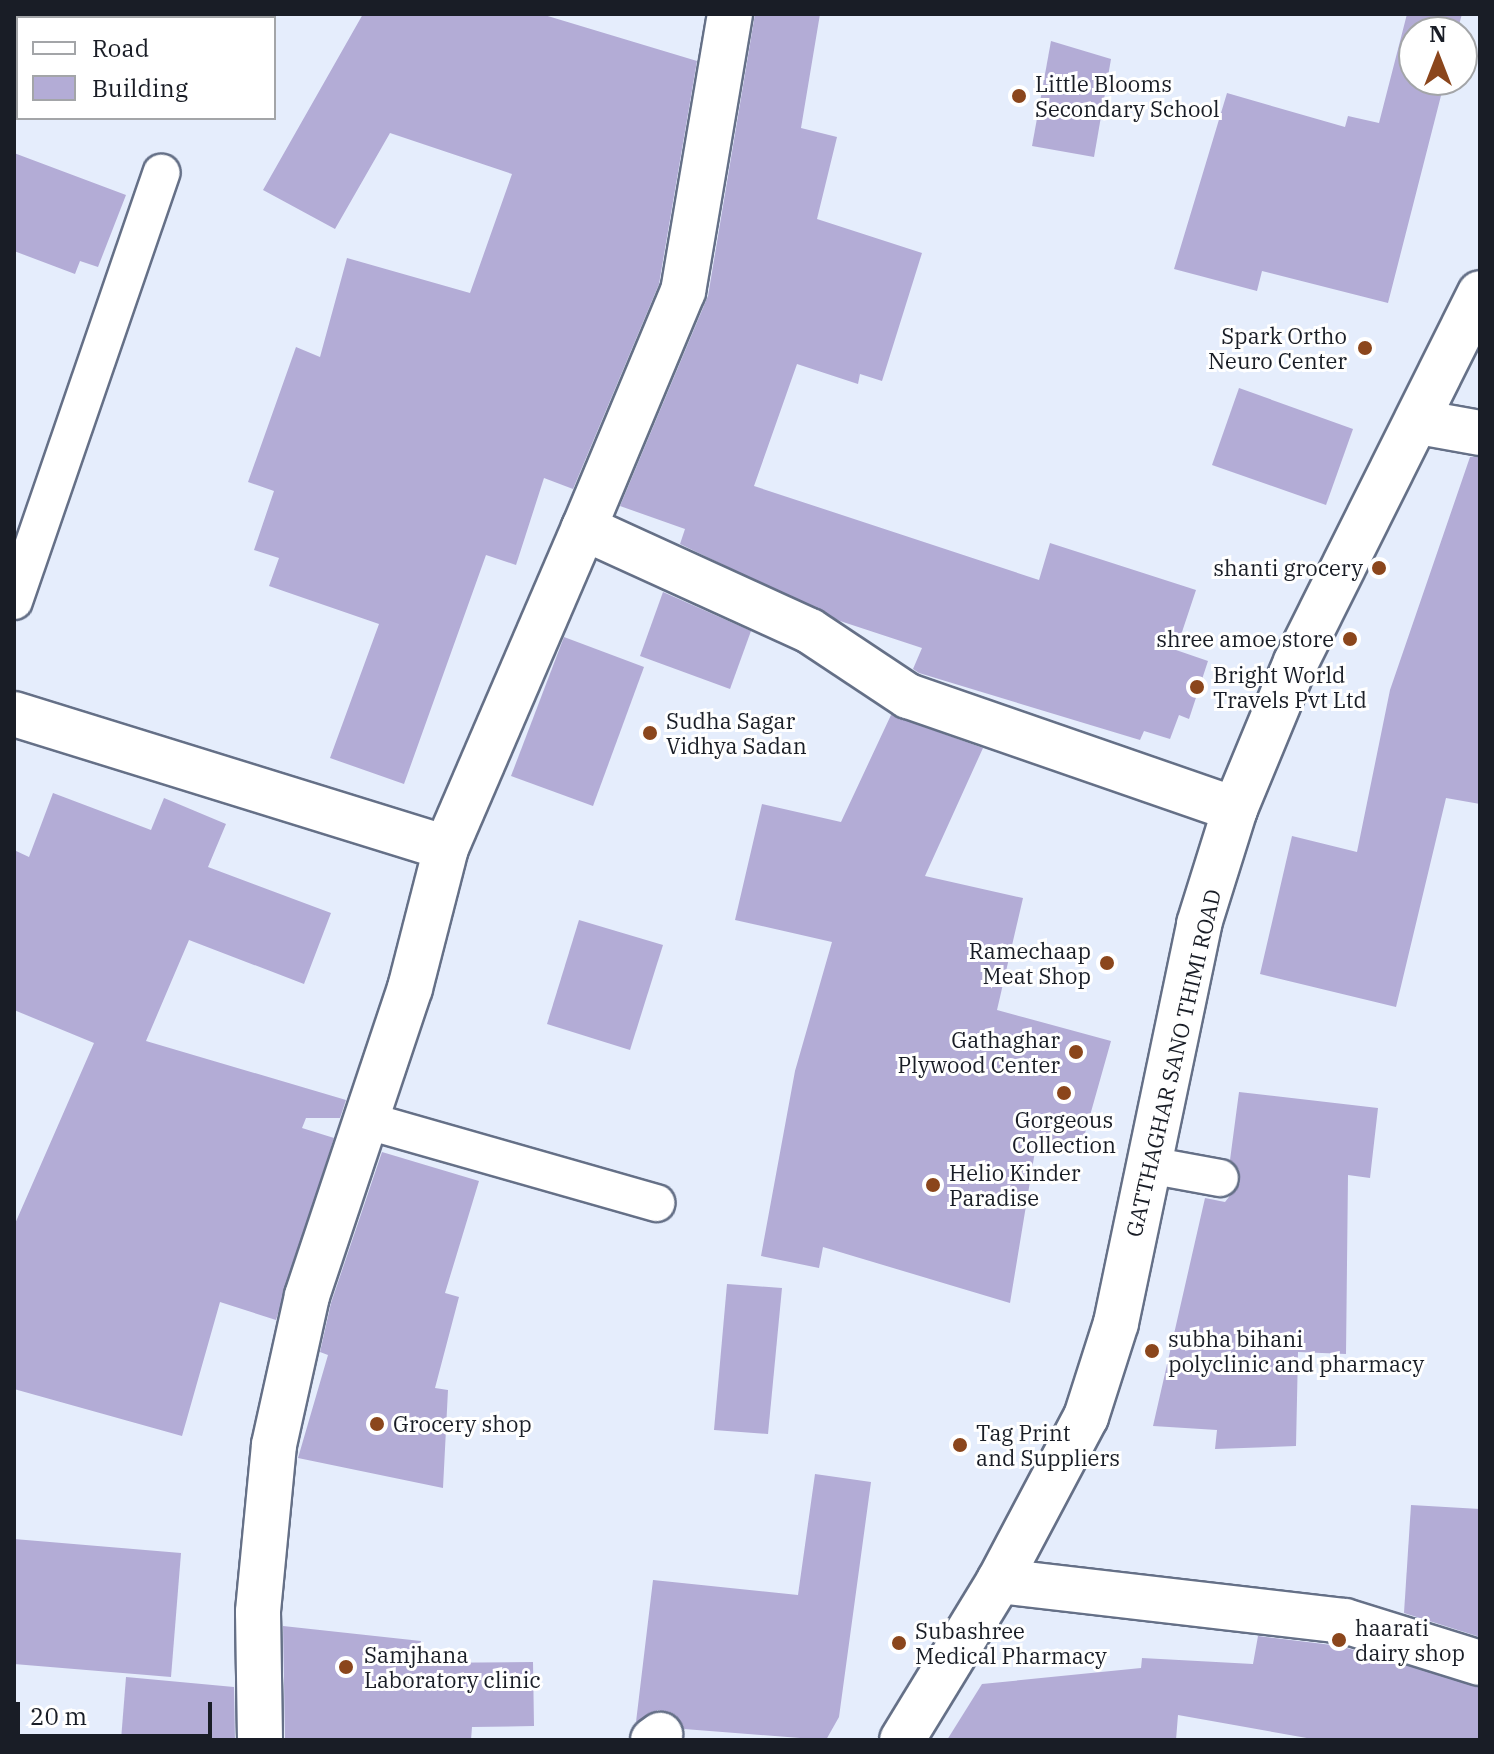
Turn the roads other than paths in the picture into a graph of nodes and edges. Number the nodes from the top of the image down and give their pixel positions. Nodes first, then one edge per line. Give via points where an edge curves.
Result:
1 (730, 14) edge
2 (161, 173) dead end
3 (1480, 293) edge
4 (1419, 422) junction
5 (1480, 433) edge
6 (584, 528) junction
7 (14, 601) edge
8 (14, 714) edge
9 (1235, 809) junction
10 (446, 848) junction
11 (365, 1120) junction
12 (1149, 1165) junction
13 (1220, 1178) dead end
14 (656, 1203) dead end
15 (999, 1581) junction
16 (1480, 1663) edge
17 (260, 1740) edge
18 (902, 1740) edge

1 - 6 street via 683,291
2 - 7 lane
3 - 4 street, GATTHAGHAR SANO THIMI ROAD
4 - 5 street
4 - 9 street, GATTHAGHAR SANO THIMI ROAD via 1296,662
6 - 9 street via 810,631 908,696
6 - 10 street
8 - 10 street
9 - 12 street, GATTHAGHAR SANO THIMI ROAD via 1199,924
10 - 11 street via 410,988
11 - 14 lane
11 - 17 street via 307,1296 274,1445 258,1612
12 - 13 lane
12 - 15 street, GATTHAGHAR SANO THIMI ROAD via 1116,1323 1086,1417
15 - 16 street via 1345,1621
15 - 18 street, GATTHAGHAR SANO THIMI ROAD

